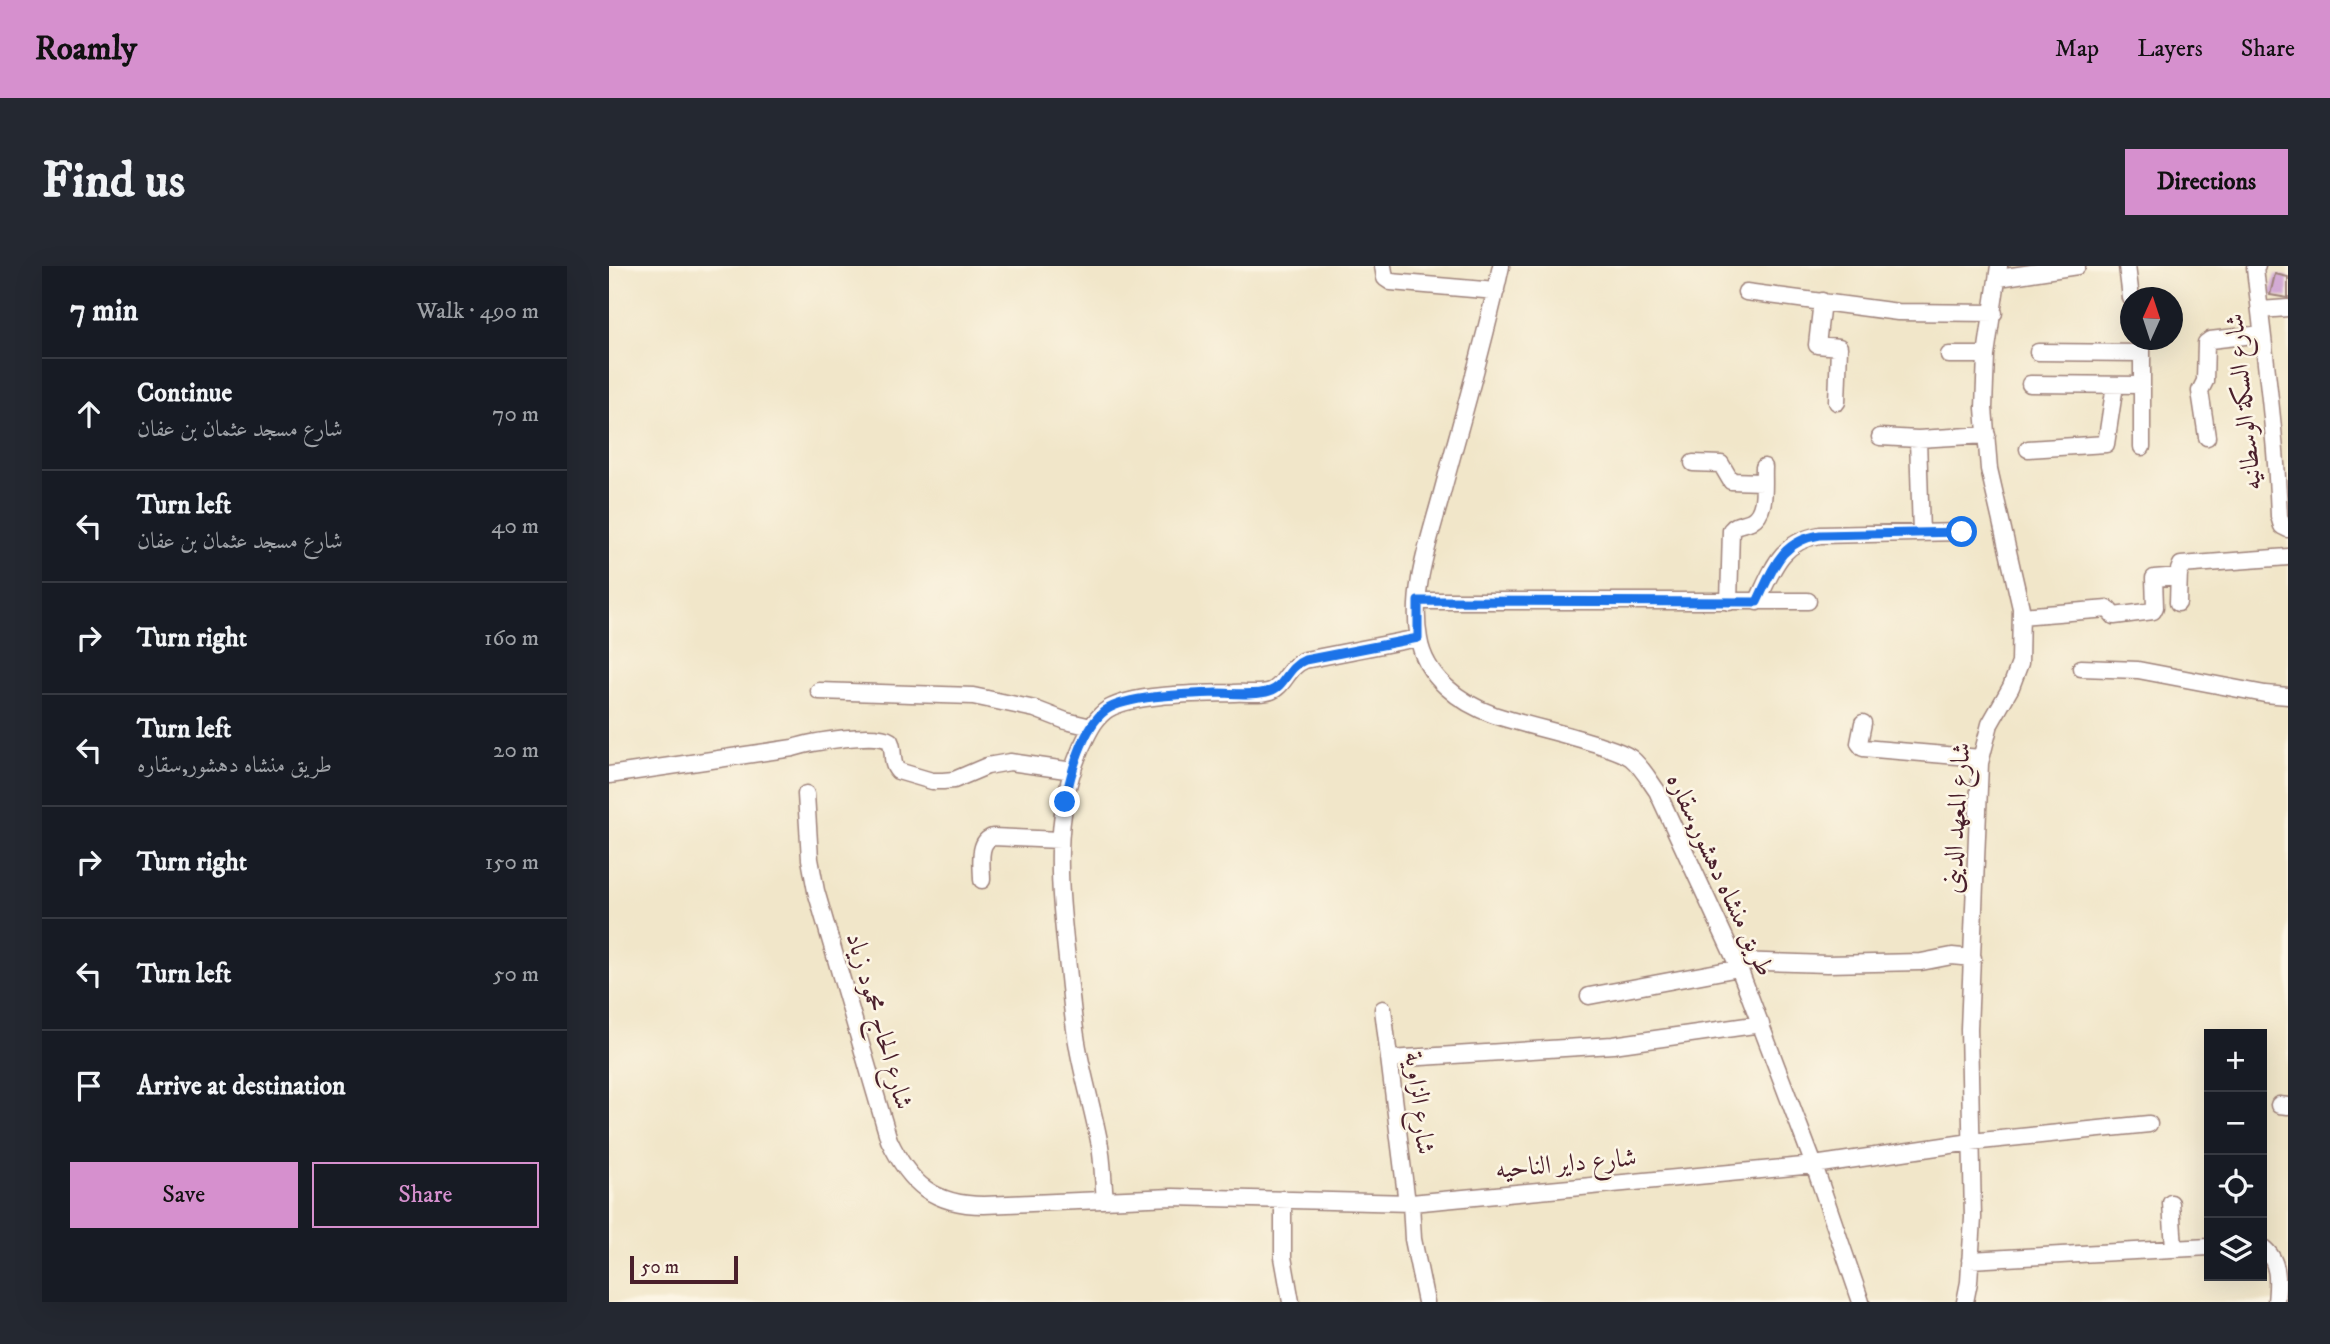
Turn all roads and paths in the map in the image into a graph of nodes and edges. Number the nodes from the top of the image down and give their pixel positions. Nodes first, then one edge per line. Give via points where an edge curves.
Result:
1 (1383, 266) edge
2 (1501, 266) edge
3 (2077, 266) edge
4 (2127, 266) edge
5 (2256, 267) edge
6 (1999, 272) edge
7 (2130, 287) edge
8 (1496, 291) junction
9 (1746, 292) dead end
10 (1822, 301) junction
11 (2288, 307) edge
12 (2260, 310) junction
13 (1993, 313) junction
14 (2262, 334) junction
15 (2120, 347) edge
16 (2142, 350) edge
17 (2038, 352) dead end
18 (1949, 355) dead end
19 (1986, 355) junction
20 (2030, 384) dead end
21 (2115, 385) junction
22 (2142, 385) junction
23 (1837, 402) dead end
24 (1986, 435) junction
25 (1880, 437) dead end
26 (2207, 437) dead end
27 (1918, 439) junction
28 (2142, 447) dead end
29 (2028, 449) dead end
30 (2282, 454) edge
31 (1693, 463) dead end
32 (2288, 529) edge
33 (1962, 532) dead end
34 (1921, 533) junction
35 (2288, 557) edge
36 (2179, 576) junction
37 (1418, 601) junction
38 (1808, 601) dead end
39 (1730, 602) junction
40 (1757, 602) junction
41 (2178, 603) dead end
42 (2021, 616) junction
43 (1418, 638) junction
44 (2081, 668) dead end
45 (819, 691) dead end
46 (2288, 696) edge
47 (1863, 723) dead end
48 (1091, 727) junction
49 (1981, 758) junction
50 (1073, 771) junction
51 (609, 775) edge
52 (806, 793) dead end
53 (1060, 840) junction
54 (982, 880) dead end
55 (1973, 958) junction
56 (1737, 964) junction
57 (1589, 996) dead end
58 (1383, 1009) dead end
59 (1761, 1024) junction
60 (1389, 1059) junction
61 (2149, 1124) dead end
62 (1971, 1142) junction
63 (1814, 1165) junction
64 (1105, 1199) junction
65 (1283, 1199) junction
66 (1409, 1203) junction
67 (2171, 1203) dead end
68 (984, 1205) joint
69 (2204, 1247) edge
70 (2174, 1248) junction
71 (2267, 1251) edge
72 (1970, 1260) junction
73 (1291, 1302) edge
74 (1426, 1302) edge
75 (1861, 1302) edge
76 (1965, 1302) edge
77 (2276, 1302) edge

1 - 8 street via 1385,278 1391,282 1403,275
2 - 8 street, طريق منشاه دهشور,سقاره
3 - 6 street
4 - 7 street
5 - 12 street, شارع السكة الوسطانيه
6 - 13 street, شارع المعهد الدينى
8 - 37 street, طريق منشاه دهشور,سقاره via 1424,562
9 - 10 street
10 - 13 street via 1898,312
10 - 23 street via 1817,345 1839,347
11 - 12 street
12 - 14 street, شارع السكة الوسطانيه
13 - 19 street, شارع المعهد الدينى
14 - 26 street via 2206,343 2205,381 2200,391
14 - 30 street, شارع السكة الوسطانيه
15 - 17 street
16 - 22 street
18 - 19 street
19 - 24 street, شارع المعهد الدينى
20 - 21 street
21 - 22 street
21 - 29 street via 2106,444
22 - 28 street
24 - 27 street
24 - 42 street, شارع المعهد الدينى via 1991,484
25 - 27 street
27 - 34 street
30 - 32 street, شارع السكة الوسطانيه via 2280,522
31 - 39 street via 1721,464 1731,481 1763,474 1760,514 1731,530
33 - 34 street
34 - 40 street via 1807,537 1776,561
35 - 36 street via 2181,565
36 - 41 street
36 - 42 street via 2154,578 2153,611 2113,617 2108,609
37 - 39 street
37 - 43 street, طريق منشاه دهشور,سقاره
38 - 40 street
39 - 40 street
42 - 49 street, شارع المعهد الدينى via 2021,663 1990,724
43 - 48 street via 1305,660 1269,692 1130,702 1105,711
43 - 56 street, طريق منشاه دهشور,سقاره via 1441,683 1469,705 1618,751 1641,767 1657,791
44 - 46 street via 2138,670
45 - 48 street via 973,696
47 - 49 street via 1859,743 1863,748
48 - 50 street
49 - 55 street, شارع المعهد الدينى
50 - 51 street via 1010,762 954,780 932,781 898,771 893,746 880,737 821,740
50 - 53 street
52 - 68 street, شارع الحاج محمود زياد via 816,891 889,1140 919,1185 950,1202
53 - 54 street via 987,838
53 - 64 street via 1061,909 1073,1021 1100,1145
55 - 56 street
55 - 62 street, شارع المعهد الدينى
56 - 57 street
56 - 59 street, طريق منشاه دهشور,سقاره
58 - 60 street, شارع الزاوية
59 - 60 street via 1613,1045
59 - 63 street, طريق منشاه دهشور,سقاره
60 - 66 street, شارع الزاوية
61 - 62 street, شارع داير الناحيه
62 - 63 street, شارع داير الناحيه
62 - 72 street, شارع المعهد الدينى
63 - 66 street, شارع داير الناحيه
63 - 75 street, طريق منشاه دهشور,سقاره
64 - 65 street, شارع داير الناحيه
64 - 68 street, شارع داير الناحيه
65 - 66 street, شارع داير الناحيه
65 - 73 street via 1283,1257
66 - 74 street, شارع الزاوية
67 - 70 street
69 - 70 street
70 - 72 street
71 - 77 street via 2277,1271
72 - 76 street, شارع المعهد الدينى

